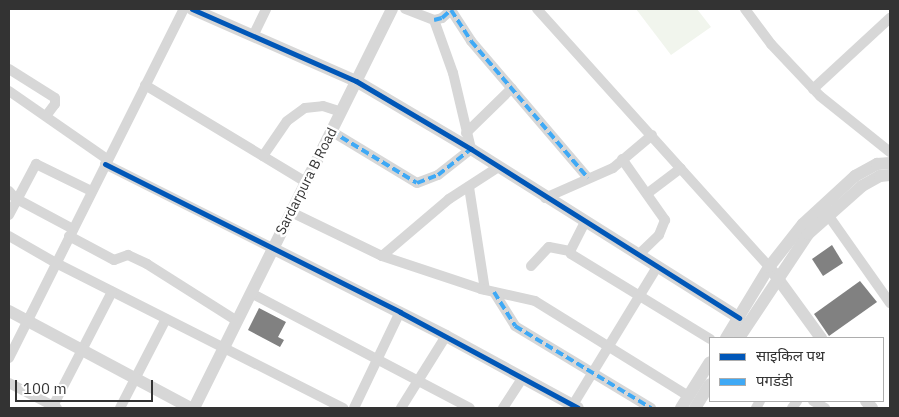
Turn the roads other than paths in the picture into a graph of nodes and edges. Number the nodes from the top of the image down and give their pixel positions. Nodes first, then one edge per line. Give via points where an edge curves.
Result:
1 (184, 9) edge
2 (192, 9) edge
3 (266, 9) edge
4 (392, 9) edge
5 (405, 9) edge
6 (455, 9) edge
7 (537, 9) edge
8 (749, 10) edge
9 (890, 18) edge
10 (434, 20) junction
11 (253, 36) junction
12 (9, 69) edge
13 (356, 82) junction
14 (145, 85) junction
15 (512, 88) junction
16 (813, 89) junction
17 (9, 91) edge
18 (341, 112) junction
19 (46, 116) junction
20 (332, 131) junction
21 (466, 133) junction
22 (652, 135) junction
23 (470, 149) junction
24 (890, 152) edge
25 (262, 156) junction
26 (622, 160) junction
27 (106, 161) junction
28 (890, 163) edge
29 (497, 168) junction
30 (681, 168) junction
31 (890, 176) edge
32 (588, 178) junction
33 (306, 182) junction
34 (469, 187) junction
35 (9, 191) edge
36 (91, 191) junction
37 (648, 194) junction
38 (545, 198) junction
39 (16, 199) junction
40 (290, 212) junction
41 (9, 215) edge
42 (828, 215) junction
43 (584, 222) junction
44 (71, 233) junction
45 (9, 236) edge
46 (272, 248) junction
47 (570, 251) junction
48 (638, 255) junction
49 (382, 256) junction
50 (56, 263) junction
51 (531, 266) dead end
52 (658, 267) junction
53 (773, 272) junction
54 (490, 291) junction
55 (112, 292) junction
56 (251, 293) junction
57 (639, 298) junction
58 (890, 303) edge
59 (9, 311) edge
60 (400, 312) junction
61 (739, 318) junction
62 (166, 319) junction
63 (28, 321) junction
64 (237, 321) junction
65 (446, 336) junction
66 (727, 337) edge
67 (740, 337) edge
68 (821, 337) edge
69 (709, 338) edge
70 (224, 348) junction
71 (608, 348) junction
72 (81, 349) junction
73 (9, 358) edge
74 (378, 358) junction
75 (709, 364) edge
76 (593, 372) junction
77 (523, 377) junction
78 (135, 378) junction
79 (419, 381) junction
80 (9, 383) edge
81 (709, 386) edge
82 (688, 396) junction
83 (814, 402) edge
84 (574, 407) edge
85 (54, 408) edge
86 (120, 408) edge
87 (192, 408) edge
88 (343, 408) edge
89 (354, 408) edge
90 (401, 408) edge
91 (470, 408) edge
92 (503, 408) edge
93 (651, 408) edge
94 (681, 408) edge
95 (695, 408) edge
96 (825, 408) edge

1 - 14 street
2 - 11 street
3 - 11 street
4 - 13 street, Sardarpura B Road
5 - 10 street
6 - 10 street
6 - 15 street via 471,41
7 - 22 street
8 - 16 street via 771,44
9 - 16 street
10 - 21 street via 453,74
11 - 13 street
12 - 19 street via 55,98 55,104
13 - 18 street, Sardarpura B Road
13 - 23 street
14 - 25 street
14 - 27 street
15 - 21 street
15 - 32 street
16 - 24 street
17 - 19 street
18 - 20 street, Sardarpura B Road
18 - 25 street via 323,106 300,111 280,128
19 - 27 street
20 - 23 street via 417,183 438,175
20 - 33 street, Sardarpura B Road
21 - 23 street
22 - 26 street
22 - 30 street
23 - 29 street
25 - 33 street
26 - 32 street
26 - 37 street
27 - 36 street
27 - 46 street
28 - 53 street via 877,164 855,176 803,224
29 - 34 street
29 - 38 street
30 - 37 street
30 - 53 street
31 - 42 street via 880,176 862,186
32 - 38 street
33 - 40 street, Sardarpura B Road
34 - 49 street via 449,199
34 - 54 street
35 - 39 street
36 - 39 street via 36,164
36 - 44 street
37 - 48 street via 665,224
38 - 43 street
39 - 41 street
39 - 44 street
40 - 46 street, Sardarpura B Road
40 - 49 street
42 - 53 street
42 - 58 street
43 - 47 street
43 - 48 street
44 - 50 street
44 - 64 street via 114,260 128,255 147,264
45 - 50 street
46 - 56 street, Sardarpura B Road
46 - 60 street
47 - 51 street via 549,247
47 - 57 street
48 - 52 street
49 - 54 street
50 - 55 street
50 - 63 street
52 - 57 street
52 - 61 street
53 - 61 street
53 - 67 street
53 - 68 street
54 - 71 street via 535,301
54 - 76 street via 515,326
55 - 62 street
55 - 72 street
56 - 64 street, Sardarpura B Road
56 - 74 street
57 - 69 street
57 - 71 street
59 - 63 street
60 - 65 street
60 - 74 street
61 - 66 street
62 - 70 street
62 - 78 street
63 - 72 street
63 - 73 street
64 - 70 street, Sardarpura B Road
65 - 77 street
65 - 79 street
70 - 87 street, Sardarpura B Road
70 - 88 street
71 - 76 street
71 - 82 street
72 - 78 street
72 - 85 street
74 - 79 street
74 - 89 street
75 - 82 street
76 - 84 street
76 - 93 street
77 - 84 street
77 - 92 street
78 - 86 street
78 - 87 street
79 - 90 street
79 - 91 street
80 - 85 street
81 - 95 street
82 - 94 street
83 - 96 street

